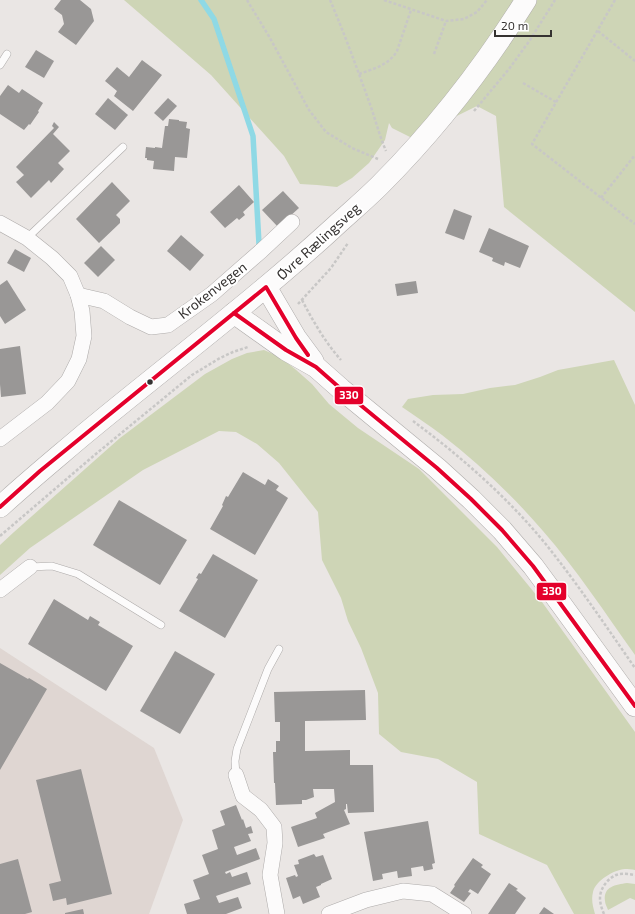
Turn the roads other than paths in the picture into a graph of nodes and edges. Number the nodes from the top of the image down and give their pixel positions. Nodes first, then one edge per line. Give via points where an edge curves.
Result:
1 (526, 0) edge
2 (8, 54) dead end
3 (0, 65) edge
4 (123, 147) dead end
5 (0, 222) edge
6 (292, 222) dead end
7 (27, 238) junction
8 (266, 287) junction
9 (78, 295) junction
10 (234, 313) junction
11 (316, 367) junction
12 (0, 439) edge
13 (0, 507) edge
14 (30, 567) joint
15 (0, 590) edge
16 (161, 625) dead end
17 (279, 649) dead end
18 (635, 706) edge
19 (236, 775) joint
20 (277, 914) edge
21 (329, 914) edge
22 (464, 914) edge

1 - 8 main road, Øvre Rælingsveg via 468,84 433,128 356,208
2 - 3 lane
4 - 7 lane
5 - 7 street
6 - 9 street, Krokenvegen via 212,294 168,325 151,327 104,301
7 - 9 street via 70,276
8 - 10 main road, Øvre Rælingsveg
8 - 11 main road
9 - 12 street via 84,336 80,359 68,381 47,403
10 - 11 main road via 286,350
10 - 13 main road, Øvre Rælingsveg
11 - 18 main road via 472,499 518,547
14 - 15 street
14 - 16 lane via 52,566 78,574
17 - 19 lane via 268,669 237,750
19 - 20 street via 243,796 261,810 274,827 275,844 270,876
21 - 22 street via 366,900 404,891 432,894

